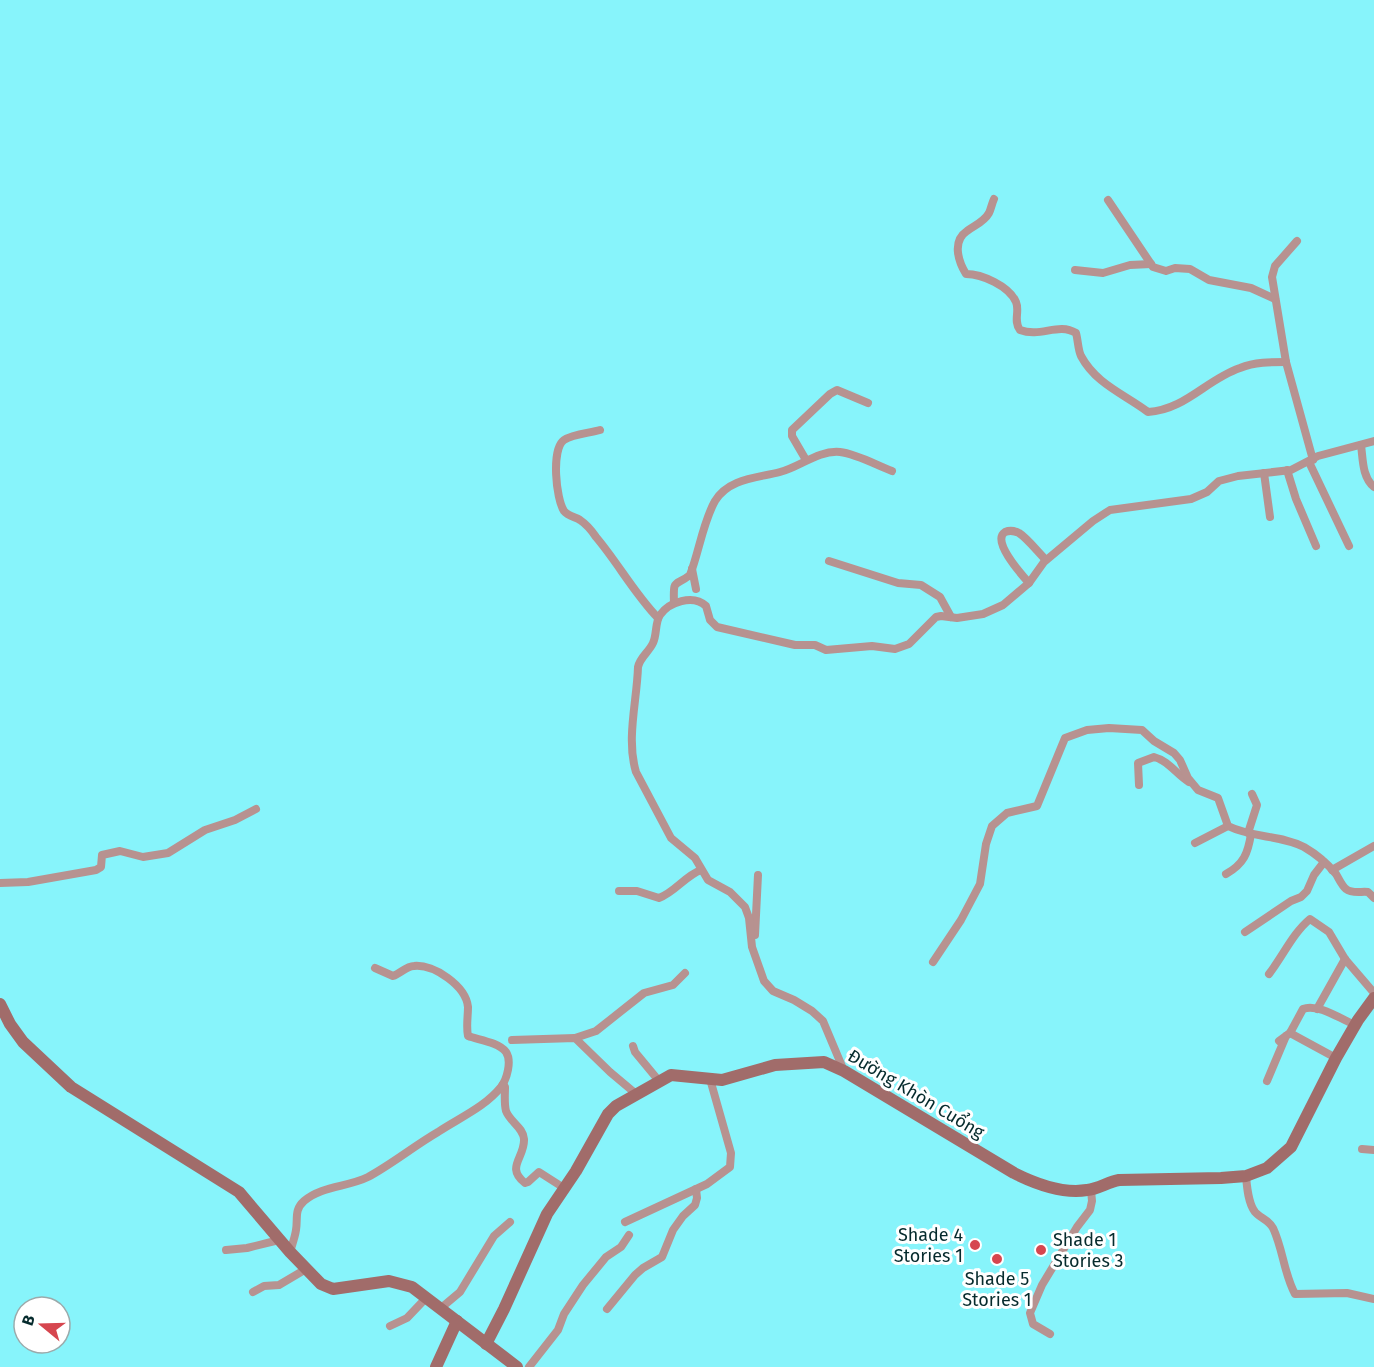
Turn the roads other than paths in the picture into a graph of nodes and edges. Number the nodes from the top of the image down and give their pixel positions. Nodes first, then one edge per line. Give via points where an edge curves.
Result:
1 (994, 199) dead end
2 (1108, 200) dead end
3 (1297, 242) dead end
4 (1151, 264) junction
5 (1075, 270) dead end
6 (1275, 299) junction
7 (1286, 362) junction
8 (868, 403) dead end
9 (600, 430) dead end
10 (1374, 441) edge
11 (1361, 445) junction
12 (806, 459) junction
13 (1311, 461) junction
14 (1287, 470) junction
15 (892, 471) dead end
16 (1264, 473) junction
17 (1374, 487) edge
18 (1270, 517) dead end
19 (1316, 546) dead end
20 (1348, 546) dead end
21 (1046, 560) junction
22 (829, 561) dead end
23 (692, 569) junction
24 (1029, 583) junction
25 (696, 589) dead end
26 (674, 603) junction
27 (951, 617) junction
28 (658, 618) junction
29 (1192, 784) junction
30 (1139, 785) dead end
31 (1252, 794) dead end
32 (256, 809) dead end
33 (1228, 826) junction
34 (1249, 833) junction
35 (1195, 843) dead end
36 (1374, 846) edge
37 (1324, 862) junction
38 (702, 870) junction
39 (1332, 870) junction
40 (1226, 874) dead end
41 (758, 875) dead end
42 (0, 883) edge
43 (619, 891) dead end
44 (1374, 898) edge
45 (1245, 932) dead end
46 (751, 941) junction
47 (1345, 958) junction
48 (933, 962) dead end
49 (375, 968) dead end
50 (686, 973) dead end
51 (1269, 974) dead end
52 (1374, 993) edge
53 (1374, 998) edge
54 (0, 1004) edge
55 (1317, 1009) junction
56 (1355, 1025) junction
57 (1285, 1037) junction
58 (575, 1038) junction
59 (512, 1040) dead end
60 (633, 1046) dead end
61 (1336, 1058) junction
62 (844, 1071) junction
63 (710, 1079) junction
64 (658, 1081) junction
65 (1267, 1081) dead end
66 (503, 1084) junction
67 (635, 1093) junction
68 (1362, 1149) dead end
69 (1374, 1150) edge
70 (1246, 1176) junction
71 (564, 1188) junction
72 (696, 1189) junction
73 (1091, 1190) junction
74 (510, 1222) dead end
75 (625, 1222) dead end
76 (629, 1235) dead end
77 (279, 1240) junction
78 (226, 1250) dead end
79 (290, 1252) junction
80 (306, 1269) junction
81 (253, 1292) dead end
82 (427, 1297) junction
83 (1374, 1299) edge
84 (441, 1308) junction
85 (607, 1309) dead end
86 (457, 1321) junction
87 (390, 1326) dead end
88 (1050, 1334) dead end
89 (486, 1344) junction
90 (436, 1367) edge
91 (517, 1367) edge
92 (529, 1367) edge

1 - 7 street via 989,213 958,241 958,257 966,274 1002,286 1016,302 1016,325 1020,330 1037,334 1060,328 1076,333 1080,355 1095,376 1148,412 1191,398 1238,368
2 - 4 street
3 - 6 street via 1275,266
4 - 5 street via 1103,273
4 - 6 street via 1166,271 1190,269 1209,280 1251,288
6 - 7 street
7 - 13 street
8 - 12 street via 837,390 830,394 792,430
9 - 28 street via 564,440 560,445 556,464 562,507 594,534
10 - 11 street
11 - 13 street
11 - 17 street via 1364,468
12 - 15 street via 839,452
12 - 23 street via 780,472 732,485 721,494 712,507
13 - 14 street
13 - 20 street
14 - 16 street
14 - 19 street
16 - 18 street
16 - 21 street via 1219,481 1191,499 1110,510
21 - 24 street
21 - 24 street via 1022,534 1004,533 1001,543
22 - 27 street via 898,583 921,585 940,597
23 - 25 street
23 - 26 street via 688,578 675,585
24 - 27 street via 1003,605 983,614
26 - 27 street via 702,603 710,620 726,630 826,650 872,646 895,649 909,644 936,618
26 - 28 street
28 - 38 street via 654,640 639,660 632,760 667,832
29 - 30 street via 1154,757 1138,763
29 - 33 street via 1218,798
29 - 48 street via 1174,753 1142,730 1087,730 1065,738 1037,806 1007,813 992,826 980,884
31 - 34 street via 1257,805
32 - 42 street via 205,830 168,854 143,858 117,851 102,855 99,869
33 - 34 street
33 - 35 street
34 - 37 street via 1301,846
34 - 40 street via 1247,856
36 - 39 street
37 - 39 street
37 - 45 street via 1301,897
38 - 43 street via 659,898 637,891
38 - 46 street via 708,880 730,892 745,907
39 - 44 street via 1345,889 1368,892
41 - 46 street via 755,934
46 - 62 street via 764,981 773,991 794,1000 825,1022
47 - 51 street via 1329,932 1310,919 1300,927
47 - 52 street
47 - 55 street
49 - 66 street via 393,976 410,967 427,968 457,986 468,1007 468,1036 495,1045 508,1056
50 - 58 street via 673,985 644,993 596,1031
53 - 56 street, Đường Khòn Cuổng
54 - 77 street via 23,1042 71,1087 239,1192
55 - 56 street
55 - 57 street via 1303,1009
56 - 61 street, Đường Khòn Cuổng
57 - 61 street
57 - 65 street
58 - 59 street
58 - 67 street
60 - 64 street
61 - 70 street, Đường Khòn Cuổng via 1291,1147 1267,1168
62 - 63 street, Đường Khòn Cuổng via 824,1062 802,1063 775,1065 722,1080
62 - 73 street, Đường Khòn Cuổng via 1019,1175 1071,1191
63 - 64 street, Đường Khòn Cuổng via 671,1075
63 - 72 street via 731,1161 730,1167
64 - 67 street, Đường Khòn Cuổng
66 - 71 street via 507,1112 523,1134 517,1175 528,1182 538,1172
66 - 79 street via 467,1114 369,1176 308,1198 296,1212
67 - 71 street, Đường Khòn Cuổng via 608,1114
68 - 69 street
70 - 73 street, Đường Khòn Cuổng via 1119,1180
70 - 83 street via 1255,1212 1272,1227 1295,1294 1347,1293
71 - 89 street, Đường Khòn Cuổng via 547,1214
72 - 75 street
72 - 85 street via 695,1205 673,1230 662,1257 635,1275
73 - 88 street via 1090,1210 1042,1285 1030,1313 1033,1324
74 - 84 street via 494,1236 460,1292
76 - 92 street via 583,1285 558,1330
77 - 78 street
77 - 79 street
79 - 80 street
80 - 81 street via 279,1285
80 - 82 street via 329,1288 389,1281 412,1287
82 - 84 street
82 - 87 street via 407,1318
84 - 86 street
86 - 89 street
86 - 90 street
89 - 91 street

